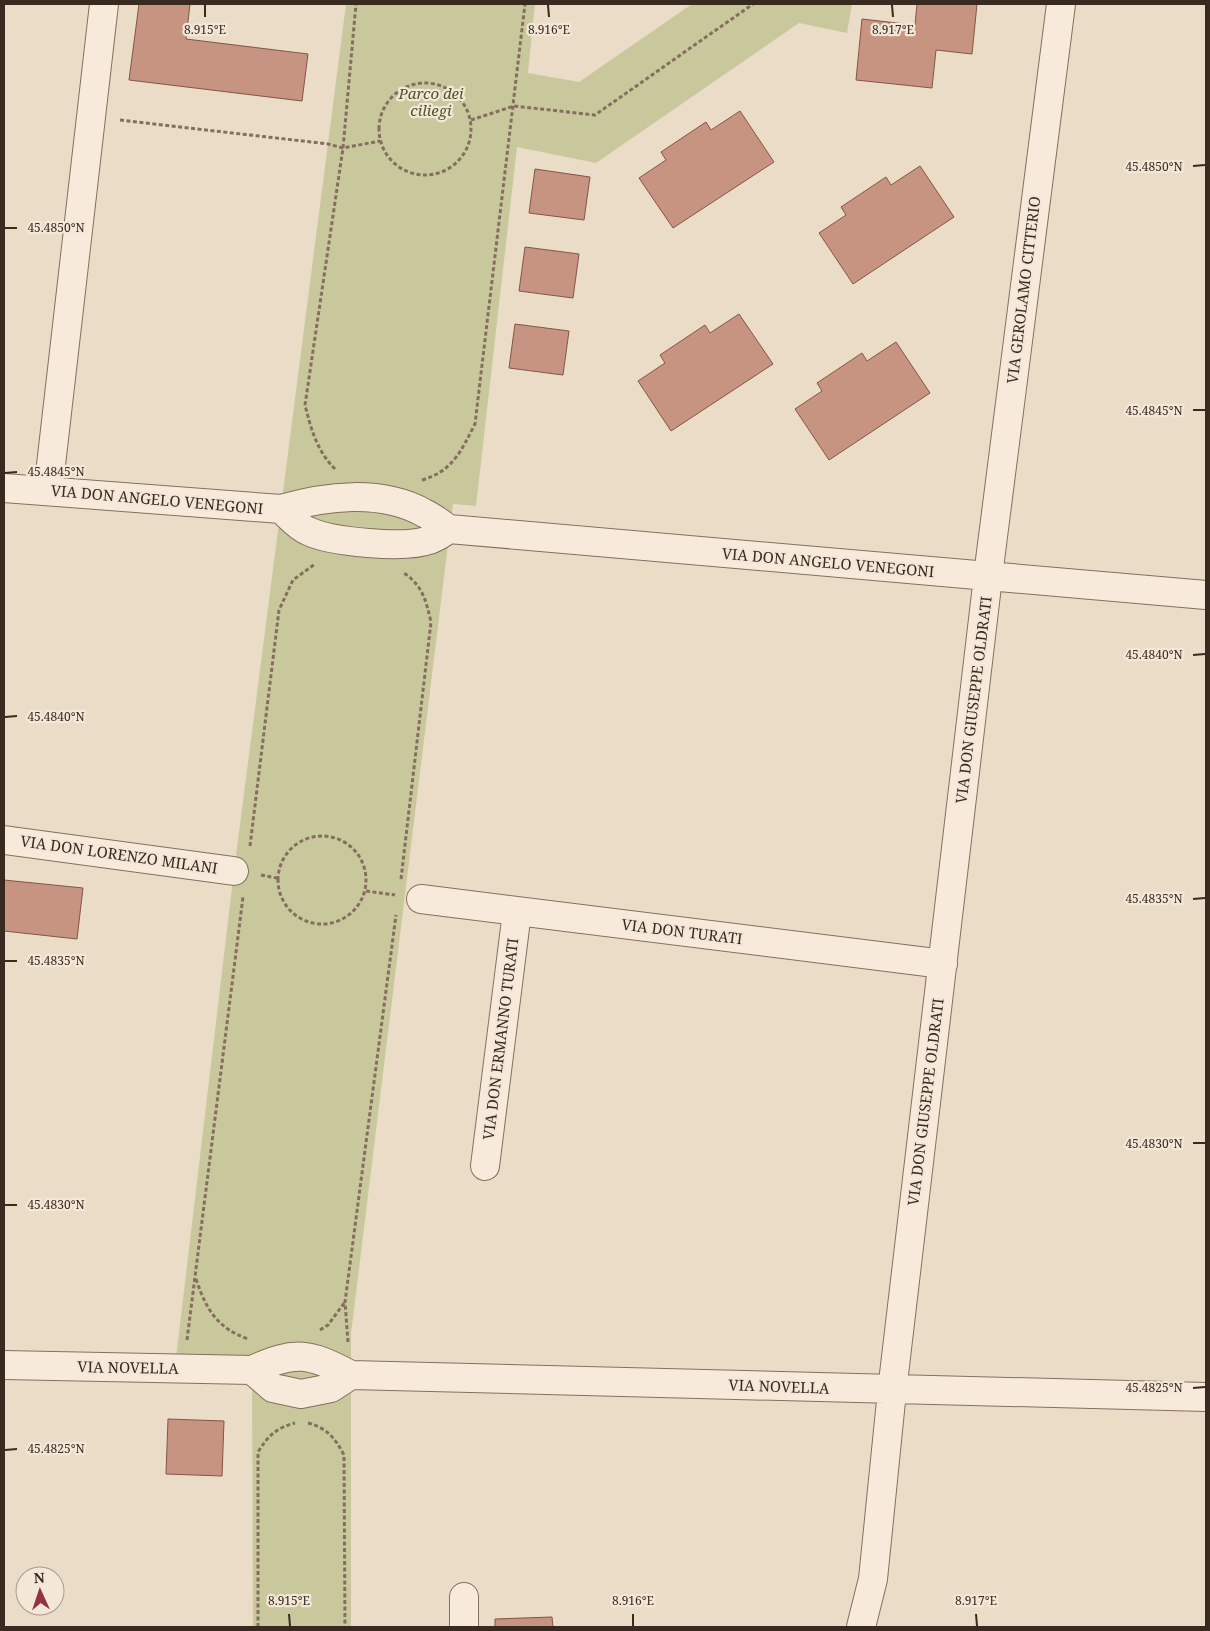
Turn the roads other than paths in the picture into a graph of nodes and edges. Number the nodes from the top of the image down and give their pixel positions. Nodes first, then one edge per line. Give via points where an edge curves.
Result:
1 (104, 4) edge
2 (1061, 4) edge
3 (4, 488) edge
4 (48, 491) junction
5 (281, 510) junction
6 (450, 530) junction
7 (988, 576) junction
8 (1206, 595) edge
9 (4, 840) edge
10 (242, 873) road end
11 (406, 897) road end
12 (517, 912) junction
13 (943, 964) junction
14 (485, 1166) dead end
15 (4, 1365) edge
16 (252, 1370) junction
17 (351, 1376) junction
18 (892, 1391) junction
19 (1206, 1397) edge
20 (464, 1597) dead end
21 (464, 1627) edge
22 (861, 1627) edge

1 - 4 street
2 - 7 street, VIA GEROLAMO CITTERIO
3 - 4 street, VIA DON ANGELO VENEGONI
4 - 5 street, VIA DON ANGELO VENEGONI
5 - 6 street, VIA DON ANGELO VENEGONI via 312,500 373,498 422,512
5 - 6 street, VIA DON ANGELO VENEGONI via 307,531 363,542 396,544 428,541
6 - 7 street, VIA DON ANGELO VENEGONI
7 - 8 street, VIA DON ANGELO VENEGONI
7 - 13 street, VIA DON GIUSEPPE OLDRATI
9 - 10 street, VIA DON LORENZO MILANI
11 - 12 street, VIA DON TURATI
12 - 13 street, VIA DON TURATI
12 - 14 street, VIA DON ERMANNO TURATI
13 - 18 street, VIA DON GIUSEPPE OLDRATI
15 - 16 street, VIA NOVELLA
16 - 17 street, VIA NOVELLA via 275,1359 301,1355 323,1360
16 - 17 street via 273,1388 301,1394 331,1388
17 - 18 street, VIA NOVELLA
18 - 19 street, VIA NOVELLA
18 - 22 street, VIA DON GIUSEPPE OLDRATI via 873,1579
20 - 21 street

